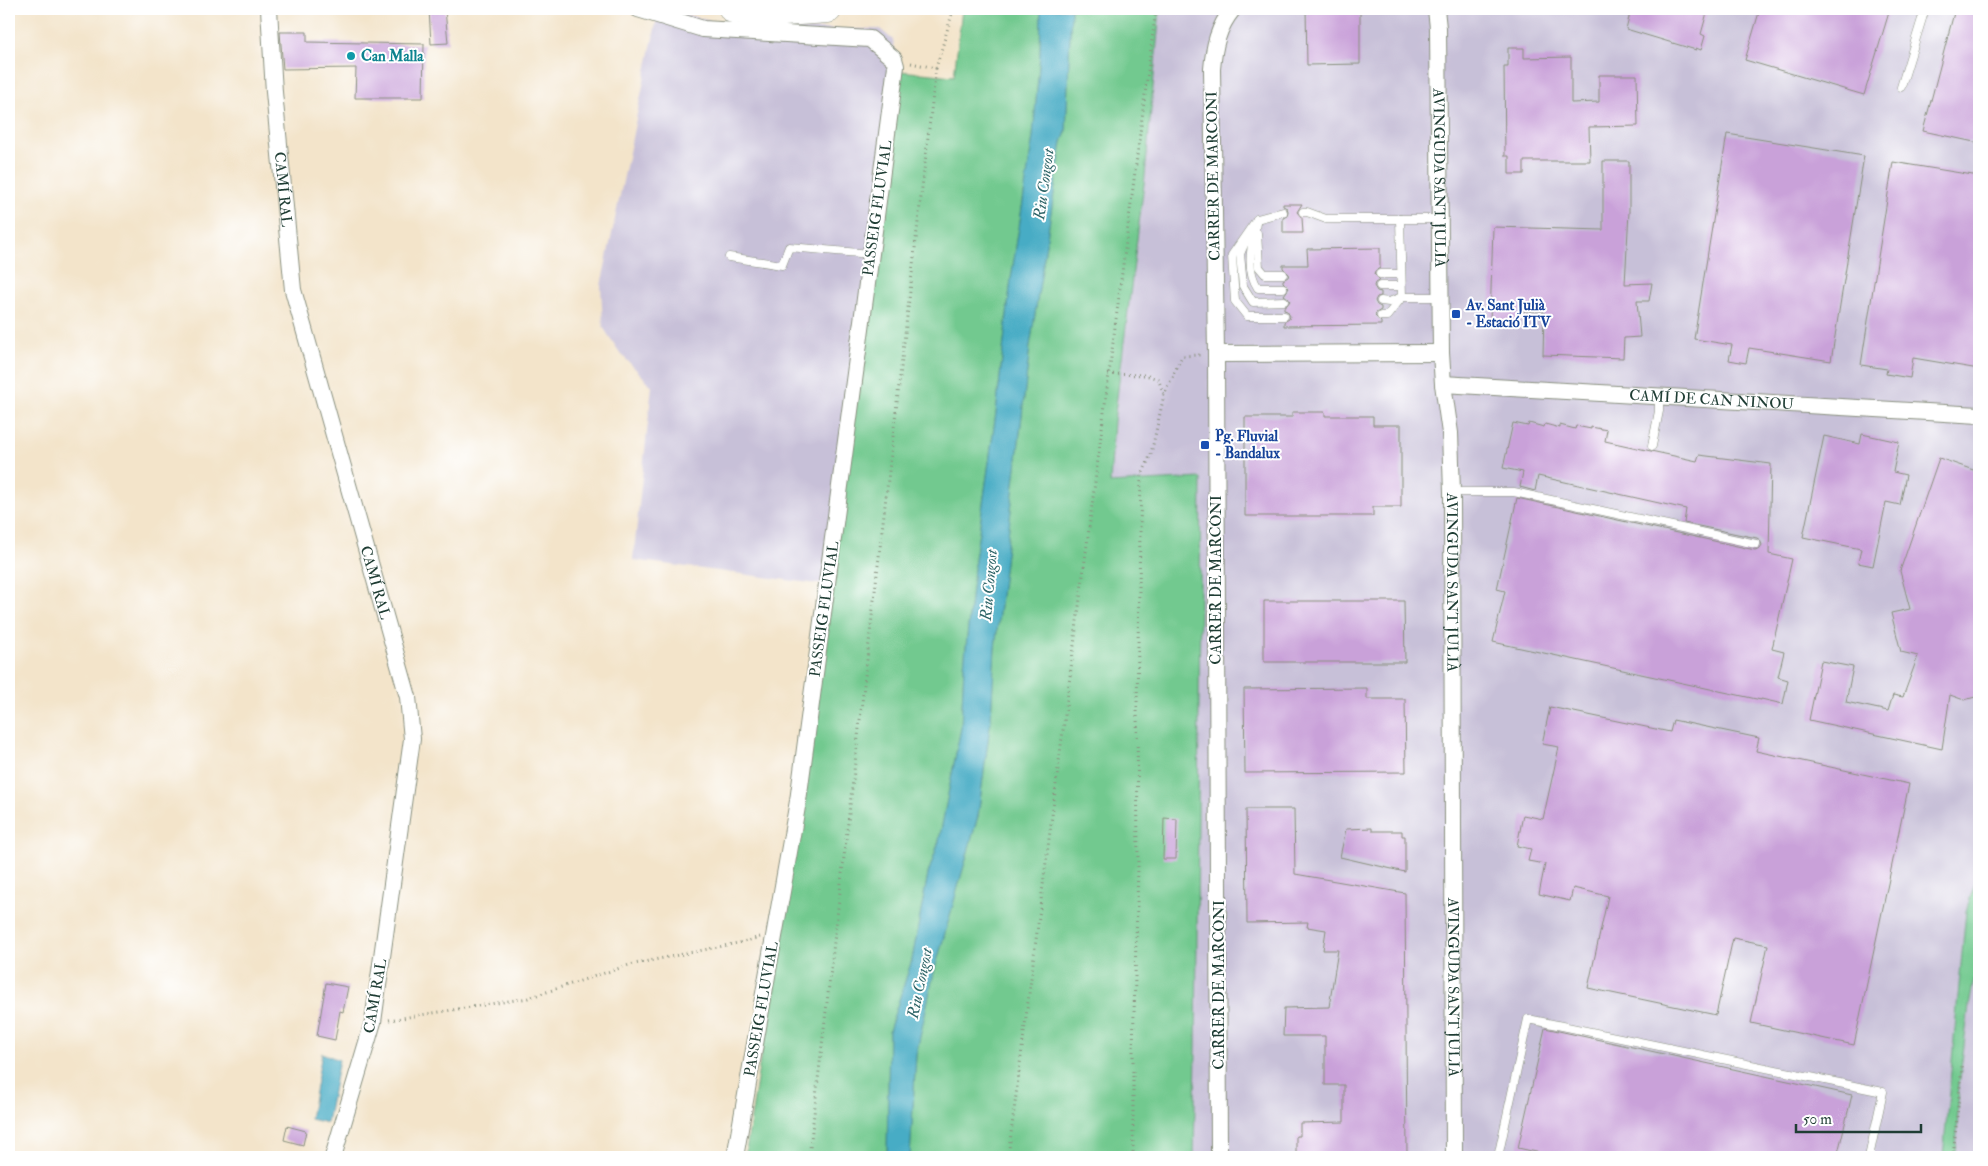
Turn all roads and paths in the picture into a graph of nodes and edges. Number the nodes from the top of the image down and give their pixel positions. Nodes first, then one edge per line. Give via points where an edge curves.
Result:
1 (269, 9) edge
2 (638, 9) edge
3 (732, 9) edge
4 (828, 9) edge
5 (950, 9) edge
6 (1156, 9) edge
7 (1233, 9) edge
8 (1436, 9) edge
9 (1925, 9) edge
10 (894, 59) junction
11 (936, 68) junction
12 (1901, 87) dead end
13 (1283, 212) dead end
14 (1302, 212) dead end
15 (1257, 218) junction
16 (1400, 219) junction
17 (1441, 219) junction
18 (871, 254) junction
19 (728, 257) dead end
20 (1283, 274) dead end
21 (1380, 274) dead end
22 (1401, 274) junction
23 (1380, 286) dead end
24 (1402, 286) junction
25 (1283, 288) dead end
26 (1402, 297) junction
27 (1441, 297) junction
28 (1284, 301) dead end
29 (1380, 301) dead end
30 (1284, 316) dead end
31 (1381, 316) dead end
32 (1441, 352) junction
33 (1216, 354) junction
34 (1108, 374) junction
35 (1443, 384) junction
36 (1164, 395) junction
37 (1658, 397) junction
38 (1979, 415) edge
39 (1652, 446) dead end
40 (1452, 492) junction
41 (1756, 544) dead end
42 (774, 936) junction
43 (373, 1022) junction
44 (1962, 1066) dead end
45 (334, 1157) edge
46 (735, 1157) edge
47 (809, 1157) edge
48 (1008, 1157) edge
49 (1134, 1157) edge
50 (1219, 1157) edge
51 (1454, 1157) edge
52 (1498, 1157) edge
53 (1869, 1157) edge
54 (1953, 1157) edge

1 - 43 street, CAMÍ RAL via 293,290 408,697 412,739
2 - 10 street via 702,29 870,39
3 - 4 highway via 769,13
5 - 11 path via 952,14
6 - 34 path
7 - 33 street, CARRER DE MARCONI via 1218,32 1212,69
8 - 17 street, AVINGUDA SANT JULIÀ
9 - 12 lane
10 - 11 path
10 - 18 street, PASSEIG FLUVIAL via 896,66
11 - 47 path
13 - 15 lane
14 - 16 lane via 1326,219
15 - 20 lane via 1259,268 1265,274
15 - 25 lane via 1250,254 1251,278 1258,288
15 - 28 lane via 1240,254 1243,286 1253,302
15 - 30 lane via 1232,254 1235,302 1247,316
16 - 17 lane
16 - 22 lane
17 - 27 street, AVINGUDA SANT JULIÀ
18 - 19 lane via 789,247 782,265
18 - 42 street, PASSEIG FLUVIAL via 798,801
21 - 22 lane
22 - 24 lane
23 - 24 lane
24 - 26 lane
26 - 27 lane
26 - 29 lane
26 - 31 lane via 1387,316
27 - 32 street, AVINGUDA SANT JULIÀ
32 - 33 street
32 - 35 street, AVINGUDA SANT JULIÀ
33 - 36 path via 1182,356
33 - 50 street, CARRER DE MARCONI
34 - 36 path via 1144,375 1158,380
34 - 48 path
35 - 37 street, CAMÍ DE CAN NINOU
35 - 40 street, AVINGUDA SANT JULIÀ via 1450,433
36 - 49 path via 1151,454 1141,477
37 - 38 street, CAMÍ DE CAN NINOU
37 - 39 lane via 1659,411
40 - 41 lane via 1514,492
40 - 51 street, AVINGUDA SANT JULIÀ
42 - 43 path via 755,937 629,965 528,998
42 - 46 street, PASSEIG FLUVIAL
43 - 45 street, CAMÍ RAL
44 - 54 path
52 - 53 lane via 1528,1019 1883,1092

